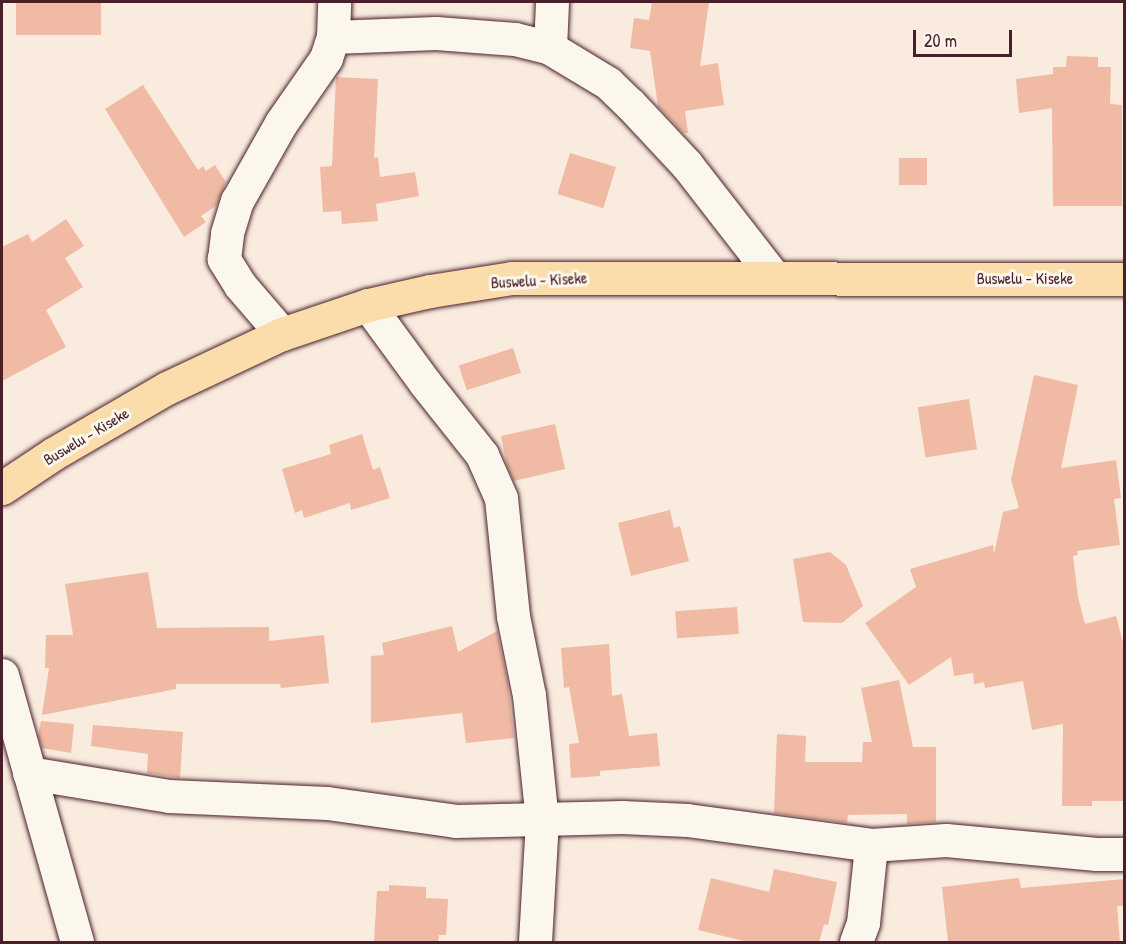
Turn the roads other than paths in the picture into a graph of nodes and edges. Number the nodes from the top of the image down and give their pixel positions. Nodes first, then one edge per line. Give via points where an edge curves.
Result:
1 (334, 2) edge
2 (552, 2) edge
3 (333, 37) junction
4 (550, 48) junction
5 (774, 277) junction
6 (1125, 279) edge
7 (368, 305) junction
8 (282, 334) junction
9 (2, 488) edge
10 (2, 675) edge
11 (29, 773) junction
12 (542, 820) junction
13 (871, 845) junction
14 (1125, 854) edge
15 (77, 942) edge
16 (535, 942) edge
17 (856, 942) edge

1 - 3 street
2 - 4 street
3 - 4 street via 436,33 515,39
3 - 8 street via 326,58 281,123 237,201 226,233 224,259 240,285
4 - 5 street via 608,82 630,104 687,165
5 - 6 main road, Buswelu - Kiseke
5 - 7 main road, Buswelu - Kiseke via 512,278
7 - 8 main road, Buswelu - Kiseke
7 - 12 street via 482,455 501,498 513,616 529,695
8 - 9 main road, Buswelu - Kiseke via 167,388
10 - 11 street
11 - 12 street via 169,796 327,803 456,820
11 - 15 street
12 - 13 street via 687,820
12 - 16 street
13 - 14 street via 946,840
13 - 17 street via 863,922

